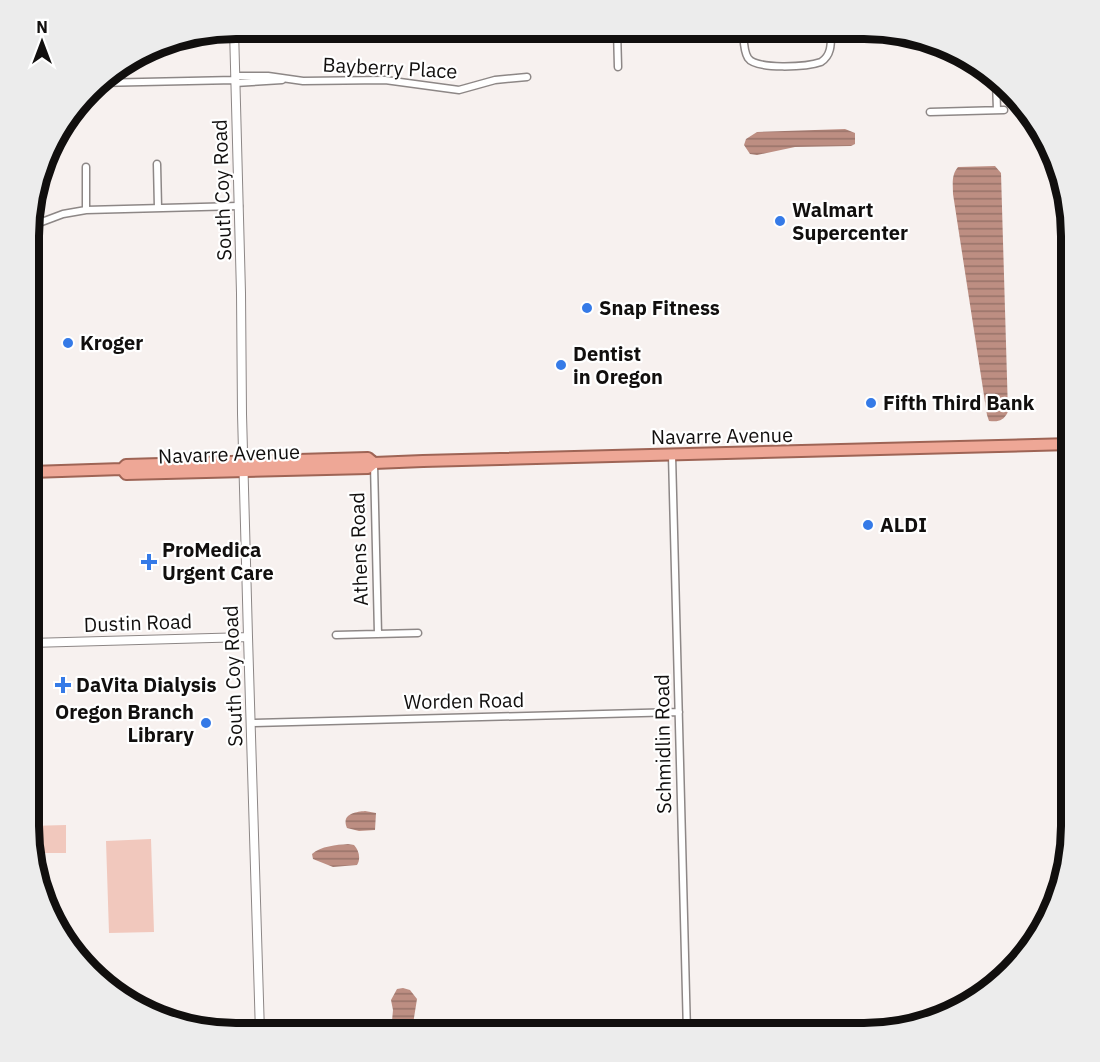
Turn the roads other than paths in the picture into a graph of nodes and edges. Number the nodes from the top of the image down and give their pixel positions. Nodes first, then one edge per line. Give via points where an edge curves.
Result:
1 (234, 39) edge
2 (617, 39) edge
3 (744, 39) edge
4 (831, 39) edge
5 (618, 67) dead end
6 (527, 77) dead end
7 (235, 80) junction
8 (113, 83) edge
9 (997, 91) edge
10 (930, 112) dead end
11 (157, 164) dead end
12 (86, 167) dead end
13 (239, 206) junction
14 (158, 208) junction
15 (86, 210) junction
16 (40, 224) edge
17 (1061, 444) edge
18 (672, 455) junction
19 (359, 458) junction
20 (374, 463) junction
21 (243, 467) junction
22 (335, 469) junction
23 (39, 472) edge
24 (418, 633) dead end
25 (378, 634) junction
26 (336, 635) dead end
27 (248, 637) junction
28 (39, 643) edge
29 (679, 712) junction
30 (251, 723) junction
31 (260, 1023) edge
32 (687, 1023) edge

1 - 7 street, South Coy Road
2 - 5 street
3 - 4 street via 748,59 769,66 821,62 827,58
6 - 7 street, Bayberry Place via 495,80 459,90 385,80 287,80 268,76
7 - 8 street, Bayberry Place
7 - 13 street, South Coy Road
9 - 10 street via 1000,110
11 - 14 street
12 - 15 street
13 - 14 street
13 - 21 street, South Coy Road
14 - 15 street
15 - 16 street
17 - 18 highway, Navarre Avenue
18 - 20 highway, Navarre Avenue
18 - 29 street, Schmidlin Road
19 - 20 highway, Navarre Avenue
19 - 21 highway, Navarre Avenue
19 - 22 highway via 357,464
20 - 22 highway, Navarre Avenue via 368,468
20 - 25 street, Athens Road
21 - 22 highway, Navarre Avenue
21 - 23 highway, Navarre Avenue via 126,465 122,469
21 - 27 street, South Coy Road
24 - 25 street
25 - 26 street
27 - 28 street, Dustin Road
27 - 30 street, South Coy Road
29 - 30 street, Worden Road
29 - 32 street, Schmidlin Road
30 - 31 street, South Coy Road

